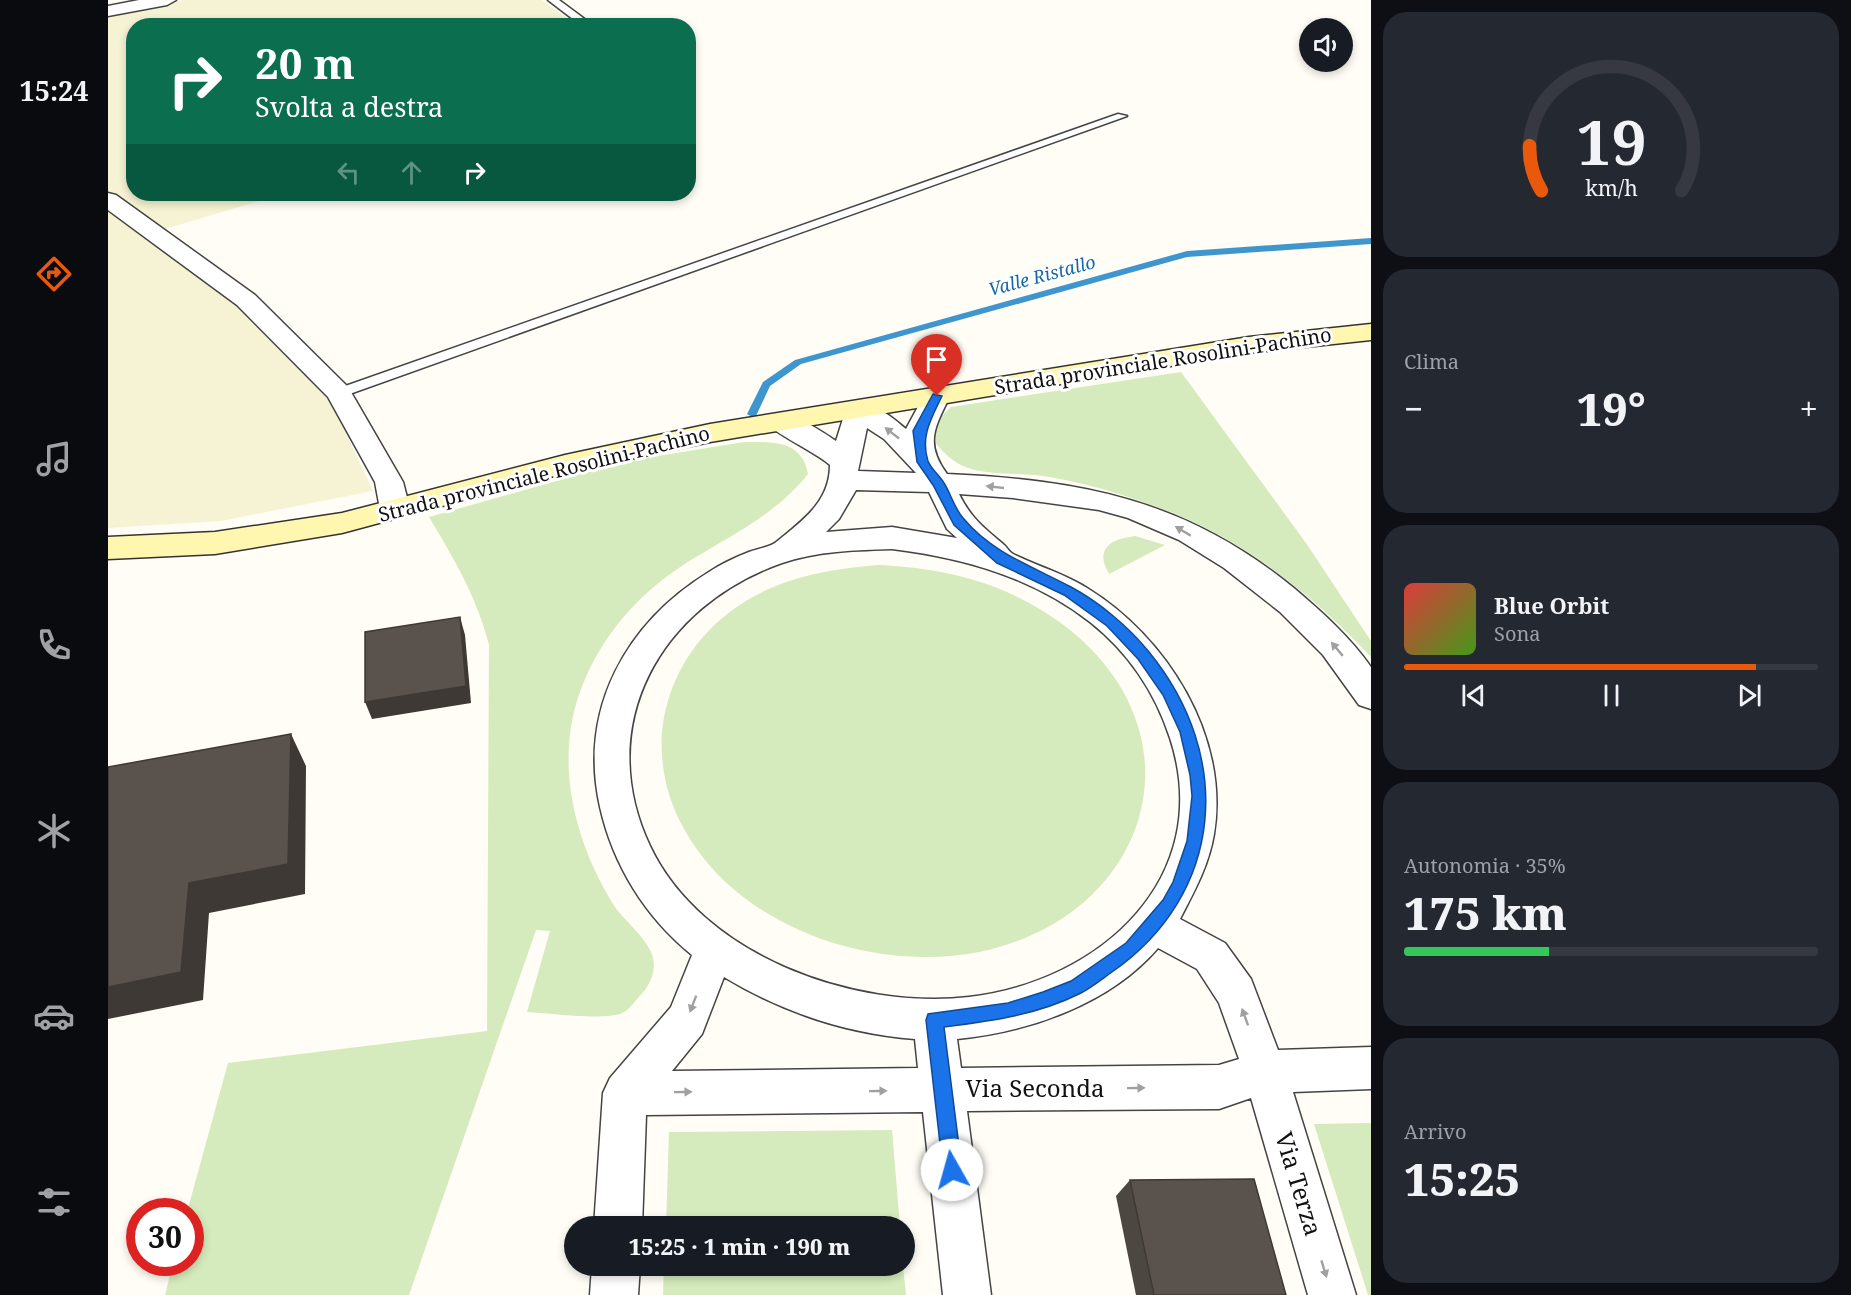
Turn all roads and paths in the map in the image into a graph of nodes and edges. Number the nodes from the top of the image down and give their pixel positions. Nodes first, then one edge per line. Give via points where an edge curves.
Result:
1 (167, 0) edge
2 (553, 0) edge
3 (108, 11) edge
4 (578, 18) edge
5 (1122, 116) dead end
6 (108, 200) edge
7 (1371, 332) edge
8 (339, 393) junction
9 (937, 396) junction
10 (858, 409) junction
11 (779, 422) junction
12 (845, 471) junction
13 (931, 473) junction
14 (395, 509) junction
15 (108, 548) edge
16 (782, 552) junction
17 (1002, 560) junction
18 (1371, 696) edge
19 (1154, 924) junction
20 (714, 950) junction
21 (934, 1020) junction
22 (1371, 1068) edge
23 (1265, 1072) junction
24 (943, 1090) junction
25 (625, 1093) junction
26 (619, 1216) edge
27 (615, 1276) edge
28 (614, 1295) edge
29 (967, 1295) edge
30 (1332, 1295) edge

1 - 3 street
2 - 4 lane
5 - 8 lane
6 - 8 street via 246,300
7 - 9 main road, Strada provinciale Rosolini-Pachino via 1249,345
8 - 14 street via 388,482
9 - 10 main road, Strada provinciale Rosolini-Pachino
9 - 13 street via 919,431
10 - 11 main road, Strada provinciale Rosolini-Pachino
10 - 12 street
13 -> 10 street via 894,433
11 - 12 street via 813,437
11 - 14 main road, Strada provinciale Rosolini-Pachino via 565,464
12 - 13 street
12 - 16 street via 837,502 822,520
13 - 17 street via 958,522
18 -> 13 street via 1360,676 1325,634 1267,583 1174,525 1065,495 978,485
14 - 15 main road, Strada provinciale Rosolini-Pachino via 342,523 215,543
16 - 17 street via 852,539 892,538 932,542
16 - 20 street via 716,581 675,612 642,649 620,694 614,717 610,744 613,797 632,851 665,903
17 - 19 street via 1069,592 1112,623 1157,673 1180,712 1198,775 1198,819 1180,884
19 - 21 street via 1132,948 1077,986 1008,1011
23 -> 19 street, Via Terza via 1236,993 1211,956
20 - 21 street via 779,987 853,1012
20 -> 25 street via 687,1020
21 - 24 street
22 - 23 street, Via Seconda
24 -> 23 street, Via Seconda via 1219,1087
23 -> 30 street, Via Terza
25 -> 24 street, Via Seconda
24 - 29 street
25 - 26 street
27 - 28 street

